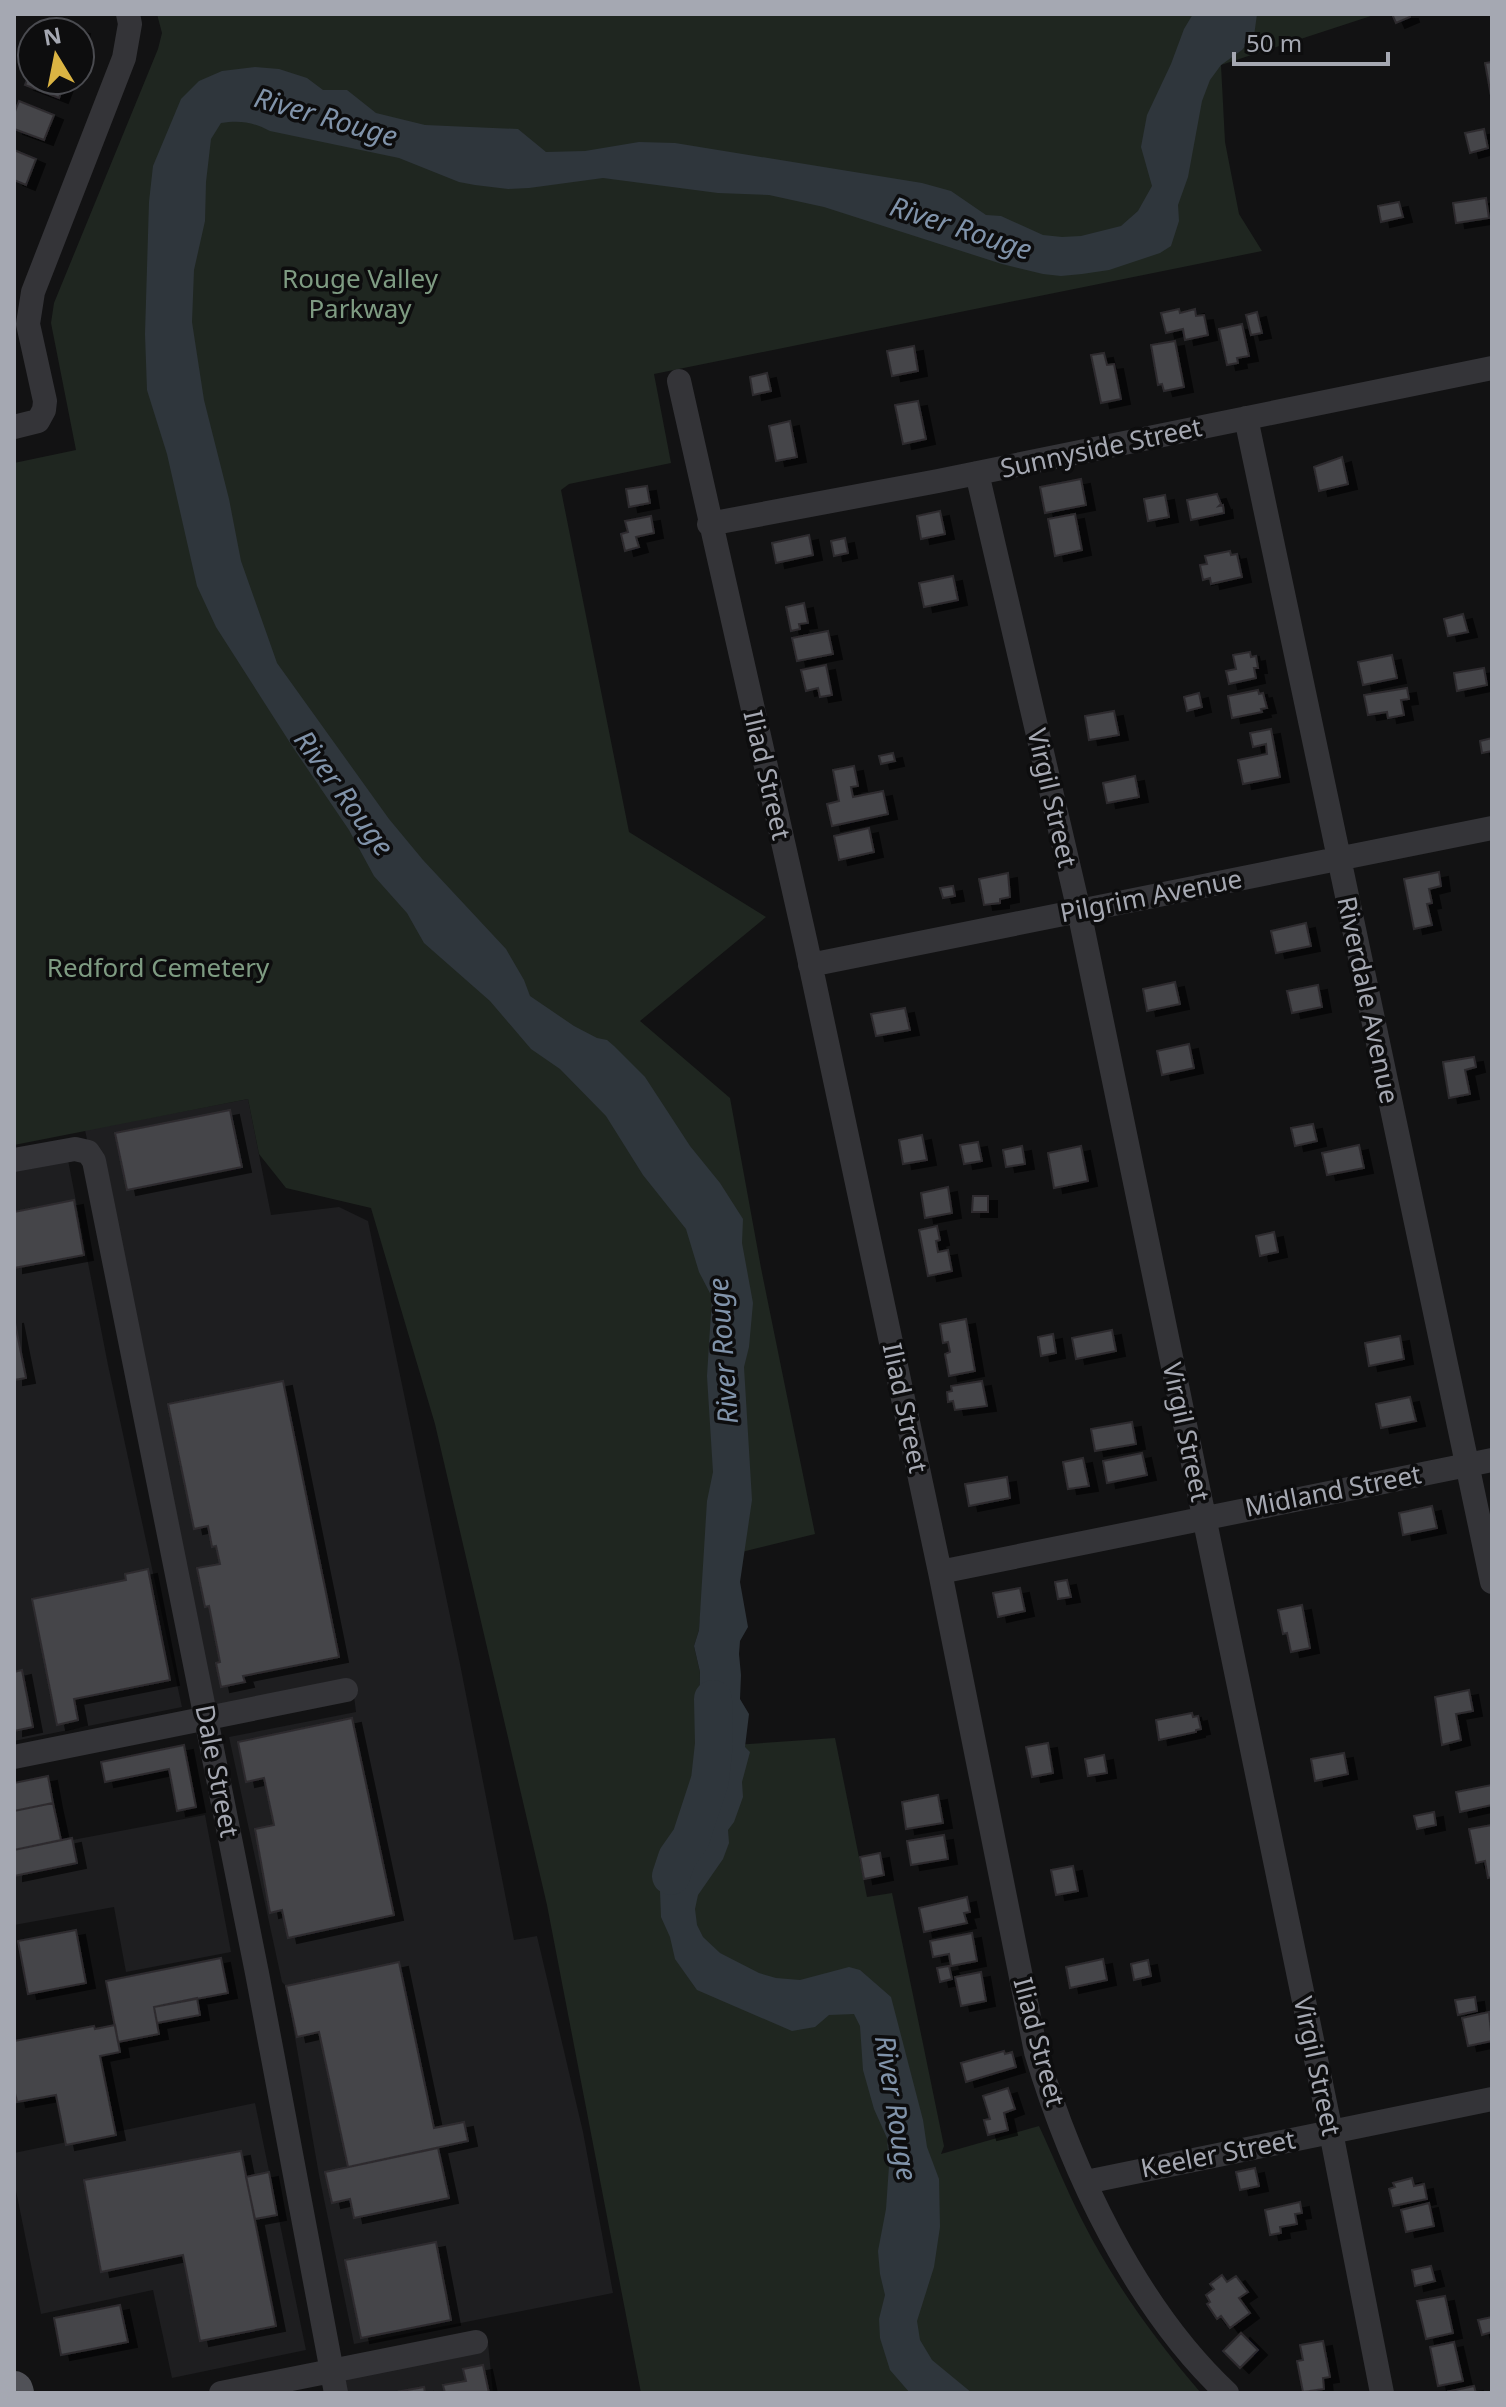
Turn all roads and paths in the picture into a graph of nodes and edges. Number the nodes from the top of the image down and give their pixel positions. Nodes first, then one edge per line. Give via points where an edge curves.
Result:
1 (128, 14) edge
2 (1492, 368) edge
3 (679, 381) dead end
4 (1246, 418) junction
5 (14, 427) edge
6 (977, 473) junction
7 (709, 524) junction
8 (1492, 828) edge
9 (1339, 858) junction
10 (1079, 911) junction
11 (810, 965) junction
12 (14, 1160) edge
13 (1492, 1460) edge
14 (1466, 1465) junction
15 (1204, 1517) junction
16 (940, 1572) junction
17 (1492, 1582) edge
18 (346, 1690) dead end
19 (206, 1718) junction
20 (14, 1757) edge
21 (1492, 2099) edge
22 (1331, 2132) junction
23 (1086, 2182) junction
24 (476, 2342) dead end
25 (334, 2381) edge
26 (221, 2393) edge
27 (1227, 2393) edge
28 (1382, 2393) edge

1 - 5 street via 124,58 33,292 28,324 44,410 38,421
2 - 4 street, Sunnyside Street
3 - 7 street, Iliad Street
4 - 6 street, Sunnyside Street
4 - 9 street, Riverdale Avenue
6 - 7 street, Sunnyside Street
6 - 10 street, Virgil Street
7 - 11 street, Iliad Street
8 - 9 street, Pilgrim Avenue
9 - 10 street, Pilgrim Avenue
9 - 14 street, Riverdale Avenue
10 - 11 street, Pilgrim Avenue
10 - 15 street, Virgil Street
11 - 16 street, Iliad Street
12 - 19 street, Dale Street via 75,1149 88,1152 94,1161
13 - 14 street, Midland Street
14 - 15 street, Midland Street
14 - 17 street, Riverdale Avenue
15 - 16 street, Midland Street
15 - 22 street, Virgil Street
16 - 23 street, Iliad Street via 1036,2052
18 - 19 street
19 - 20 street
19 - 25 street, Dale Street
21 - 22 street, Keeler Street
22 - 23 street, Keeler Street
22 - 28 street, Virgil Street
23 - 27 street, Iliad Street via 1138,2281
24 - 25 street
25 - 26 street

